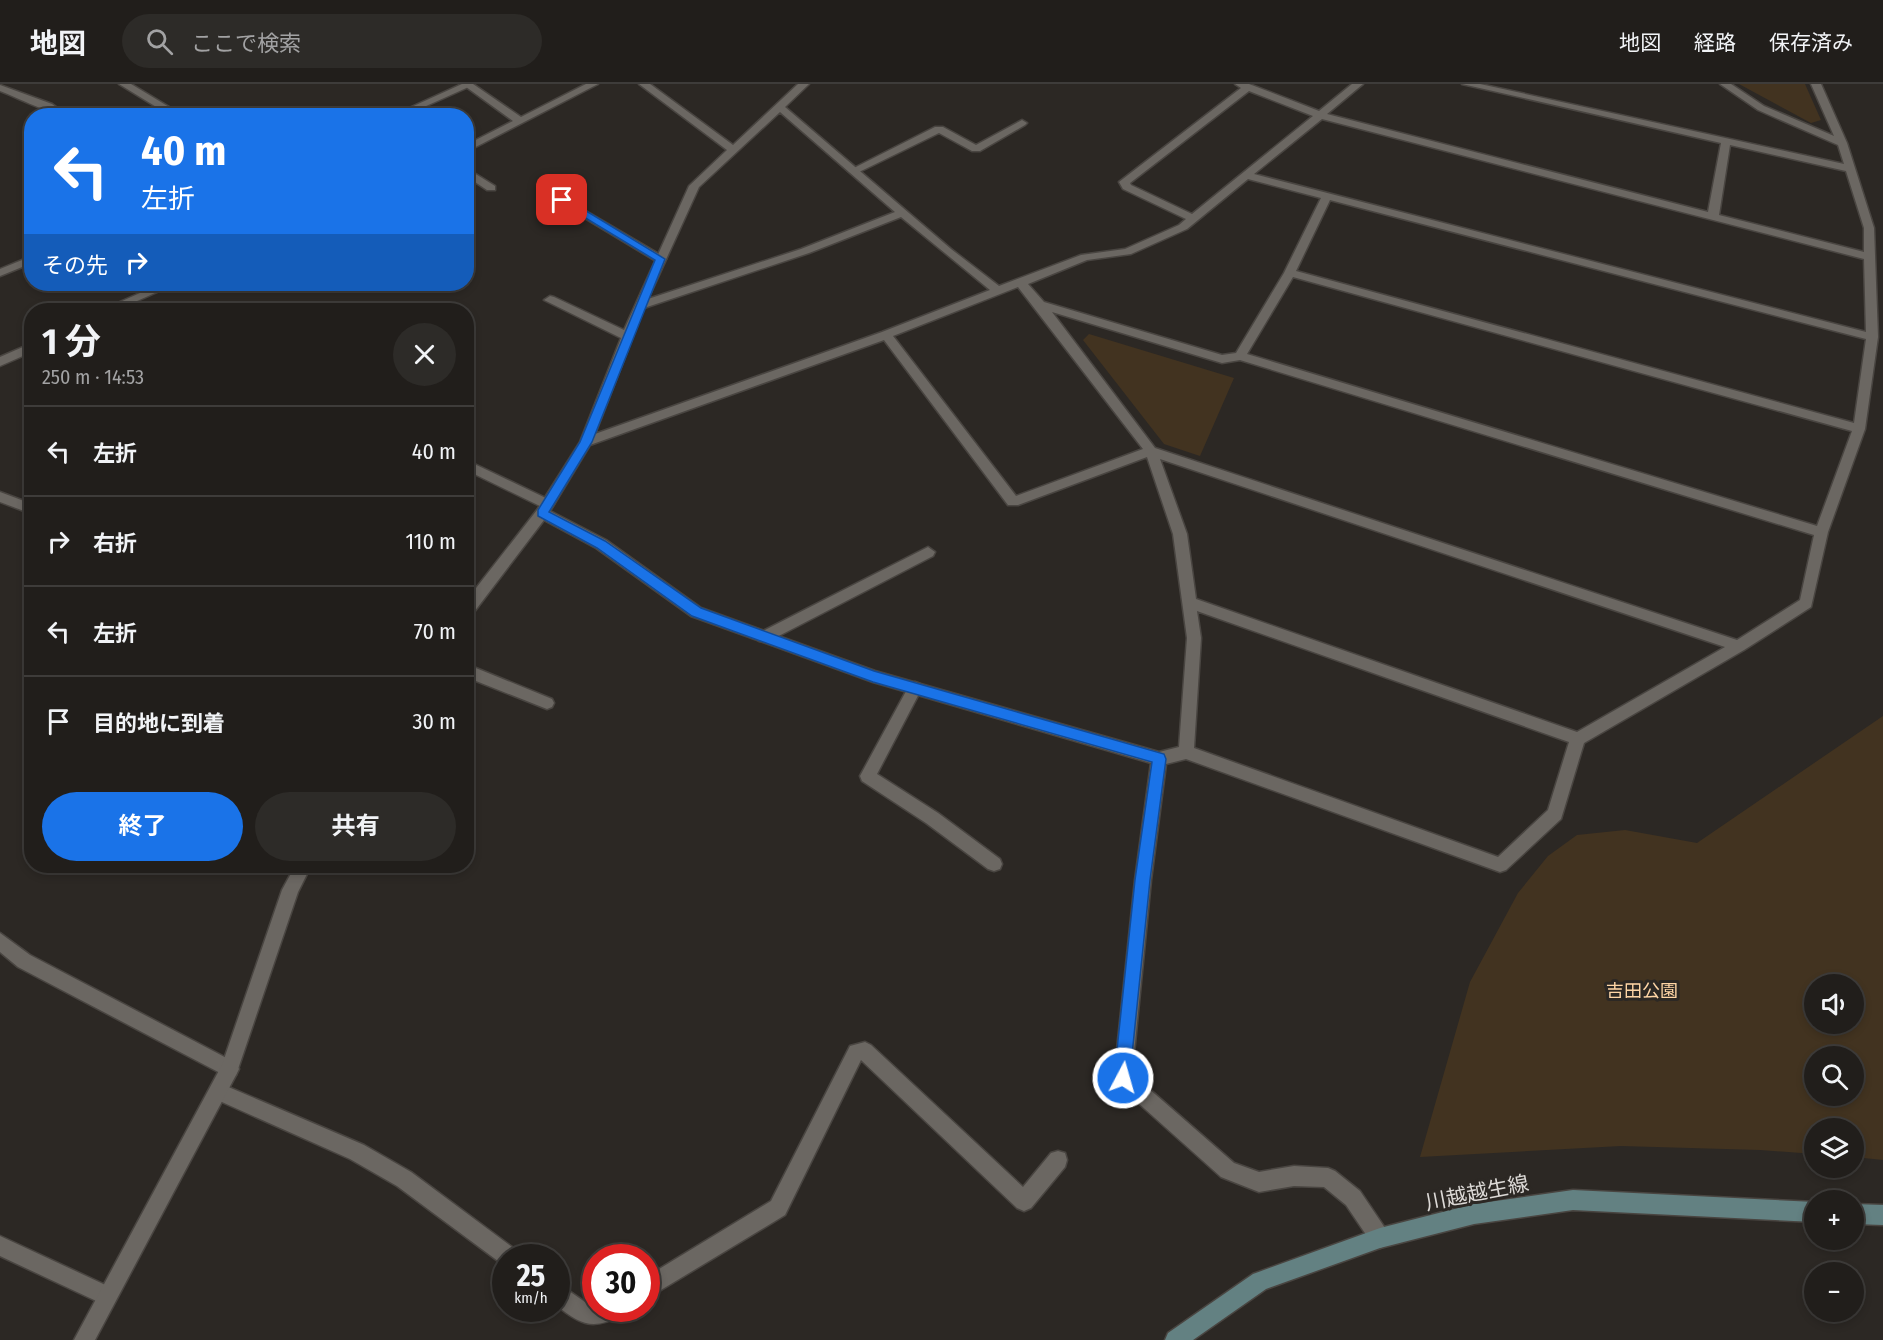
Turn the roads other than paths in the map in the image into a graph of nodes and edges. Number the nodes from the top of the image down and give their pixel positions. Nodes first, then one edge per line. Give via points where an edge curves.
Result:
1 (124, 84) edge
2 (468, 84) edge
3 (593, 84) edge
4 (644, 84) edge
5 (804, 84) edge
6 (1358, 84) edge
7 (1467, 84) edge
8 (1725, 84) edge
9 (1816, 84) edge
10 (1244, 86) edge
11 (0, 88) edge
12 (780, 107) junction
13 (52, 108) edge
14 (165, 108) edge
15 (414, 108) edge
16 (1319, 115) junction
17 (519, 120) junction
18 (1022, 123) dead end
19 (1726, 141) junction
20 (1842, 143) junction
21 (474, 144) edge
22 (734, 150) junction
23 (1851, 169) junction
24 (853, 171) junction
25 (474, 176) edge
26 (1246, 176) junction
27 (491, 188) dead end
28 (1327, 196) junction
29 (562, 200) dead end
30 (903, 212) junction
31 (1713, 216) junction
32 (1194, 219) junction
33 (1871, 257) junction
34 (660, 259) junction
35 (24, 262) edge
36 (0, 273) edge
37 (1290, 273) junction
38 (1020, 282) junction
39 (153, 291) edge
40 (998, 291) junction
41 (550, 300) dead end
42 (124, 303) edge
43 (1040, 305) junction
44 (640, 306) junction
45 (886, 335) junction
46 (629, 337) junction
47 (1872, 337) junction
48 (24, 351) edge
49 (1240, 356) junction
50 (0, 362) edge
51 (1859, 429) junction
52 (586, 442) junction
53 (1151, 452) junction
54 (474, 469) edge
55 (0, 497) edge
56 (24, 507) edge
57 (544, 509) junction
58 (1821, 532) junction
59 (928, 552) dead end
60 (474, 601) edge
61 (1191, 603) junction
62 (764, 637) junction
63 (1739, 646) junction
64 (474, 673) edge
65 (915, 688) junction
66 (547, 703) dead end
67 (1578, 738) junction
68 (1186, 752) junction
69 (1159, 759) junction
70 (994, 864) dead end
71 (299, 873) edge
72 (0, 941) edge
73 (230, 1069) junction
74 (219, 1092) junction
75 (1058, 1160) dead end
76 (1804, 1211) edge
77 (1864, 1214) edge
78 (1883, 1215) edge
79 (1380, 1238) junction
80 (492, 1244) edge
81 (0, 1246) edge
82 (660, 1281) edge
83 (107, 1296) junction
84 (84, 1340) edge
85 (1175, 1340) edge

1 - 14 street
2 - 15 street
2 - 17 street
3 - 17 street
4 - 22 street
5 - 12 street
6 - 16 street
7 - 19 street
8 - 20 street via 1761,108
9 - 20 street
10 - 16 street
10 - 32 street via 1124,182 1127,187
11 - 13 street
12 - 22 street
12 - 24 street
16 - 26 street
16 - 31 street
17 - 21 street
18 - 24 street via 976,149 939,129
19 - 23 street
19 - 31 street
20 - 23 street
22 - 34 street via 694,186
23 - 33 street via 1869,228
24 - 30 street
25 - 27 street
26 - 28 street
26 - 32 street
28 - 37 street
28 - 47 street
29 - 34 street
30 - 40 street
30 - 44 street via 805,251
31 - 33 street
32 - 38 street via 1127,252 1085,257
33 - 47 street
34 - 44 street
35 - 36 street
37 - 49 street
37 - 51 street
38 - 40 street
38 - 43 street
39 - 42 street
40 - 45 street
41 - 46 street
43 - 49 street via 1222,359
43 - 53 street
44 - 46 street
45 - 52 street
45 - 53 street via 1013,502
46 - 52 street
47 - 51 street
48 - 50 street
49 - 58 street
51 - 58 street
52 - 57 street
53 - 61 street via 1180,534
53 - 63 street
54 - 57 street
55 - 56 street
57 - 60 street
57 - 62 street via 601,544 696,612
58 - 63 street via 1806,603
59 - 62 street
61 - 67 street
61 - 68 street via 1194,638
62 - 65 street
63 - 67 street
64 - 66 street
65 - 69 street
65 - 70 street via 868,776
67 - 68 street via 1555,814 1500,866
68 - 69 street
69 - 79 street via 1123,1078 1228,1170 1259,1182 1294,1176 1328,1178 1353,1198
71 - 73 street via 290,890
72 - 73 street via 24,961
73 - 74 street
74 - 80 street via 357,1152 404,1179
74 - 83 street
75 - 82 street via 1024,1201 865,1051 856,1052 778,1209
76 - 79 main road, 川越越生線 via 1573,1200 1474,1214
77 - 78 main road
79 - 85 main road, 川越越生線 via 1260,1281
81 - 83 street
83 - 84 street

